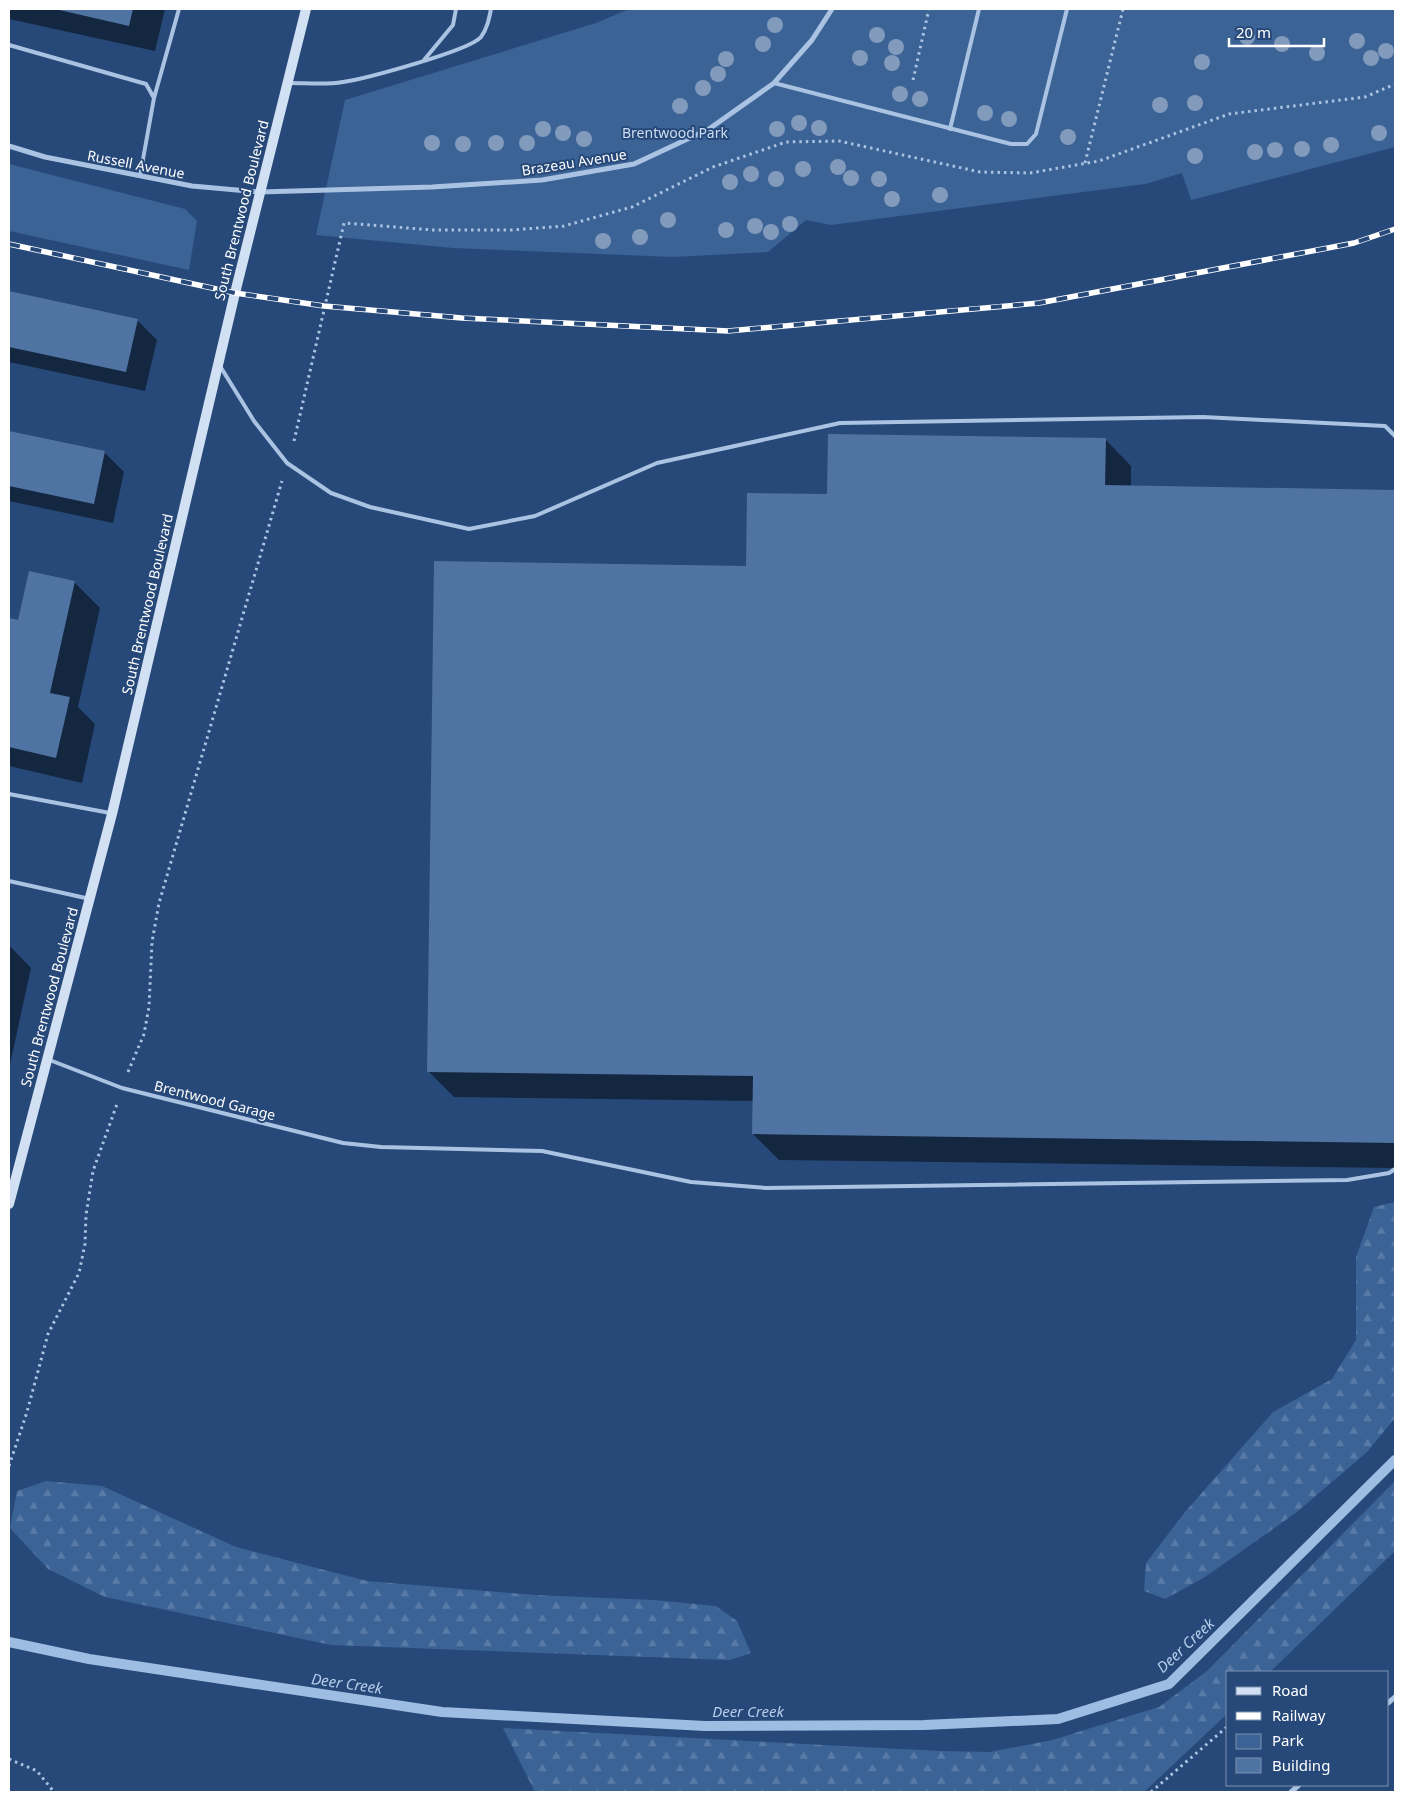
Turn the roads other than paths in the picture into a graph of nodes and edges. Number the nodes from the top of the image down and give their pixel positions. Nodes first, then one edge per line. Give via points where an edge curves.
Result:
1 (179, 9) edge
2 (306, 9) edge
3 (456, 9) edge
4 (491, 9) edge
5 (832, 9) edge
6 (979, 9) edge
7 (1067, 9) edge
8 (9, 45) edge
9 (424, 60) junction
10 (774, 83) junction
11 (287, 84) junction
12 (154, 98) junction
13 (950, 129) junction
14 (9, 146) edge
15 (140, 176) junction
16 (260, 192) junction
17 (219, 364) junction
18 (1395, 436) edge
19 (9, 794) edge
20 (112, 814) junction
21 (9, 881) edge
22 (90, 898) junction
23 (47, 1059) junction
24 (1395, 1169) edge
25 (9, 1204) edge

1 - 12 lane
2 - 11 main road, South Brentwood Boulevard
3 - 9 lane via 453,24
4 - 9 lane via 488,25 480,38
5 - 10 street, Brazeau Avenue via 812,40
6 - 13 lane
7 - 13 lane via 1036,134 1027,144 1011,144
8 - 12 lane via 146,84
9 - 11 lane via 364,79
10 - 13 lane
10 - 16 street, Brazeau Avenue via 709,129 634,164 542,180 432,188
11 - 16 main road, South Brentwood Boulevard
12 - 15 lane
14 - 15 street, Russell Avenue via 45,157
15 - 16 street, Russell Avenue via 192,186
16 - 17 main road, South Brentwood Boulevard
17 - 18 lane via 254,421 287,463 330,493 370,508 469,529 535,516 657,463 840,423 1203,417 1385,426
17 - 20 main road, South Brentwood Boulevard
19 - 20 lane
20 - 22 main road, South Brentwood Boulevard
21 - 22 lane
22 - 23 main road, South Brentwood Boulevard
23 - 24 lane, Brentwood Garage via 122,1088 343,1144 542,1151 691,1182 766,1188 1348,1180 1389,1173
23 - 25 main road, South Brentwood Boulevard

